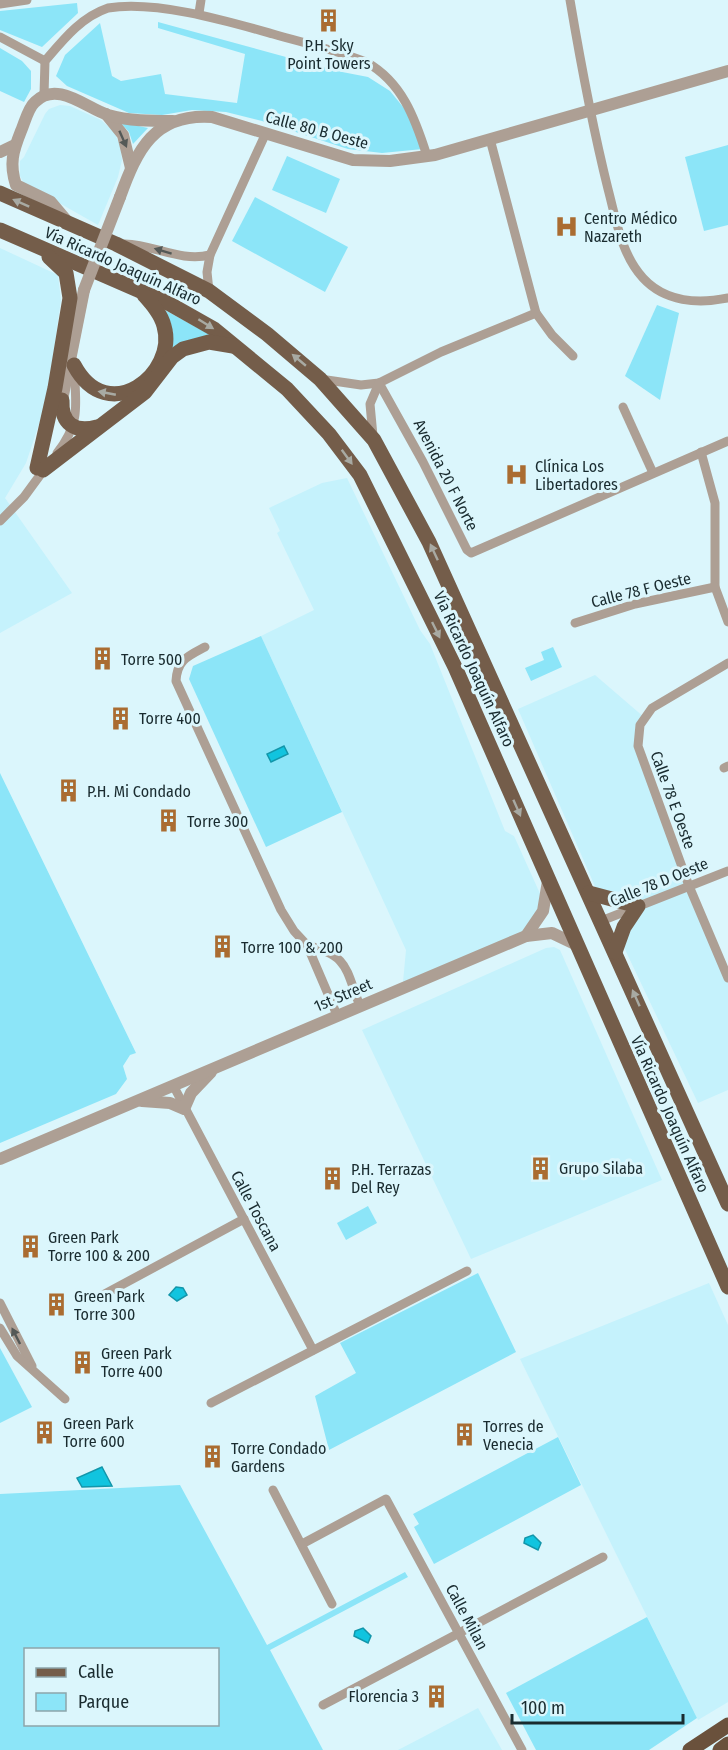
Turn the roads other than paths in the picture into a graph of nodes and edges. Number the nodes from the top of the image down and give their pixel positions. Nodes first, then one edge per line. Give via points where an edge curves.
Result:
1 (27, 0) edge
2 (201, 0) edge
3 (570, 0) edge
4 (130, 2) edge
5 (0, 4) edge
6 (199, 13) junction
7 (0, 37) edge
8 (45, 61) junction
9 (728, 71) edge
10 (44, 95) junction
11 (588, 110) junction
12 (106, 114) junction
13 (174, 121) junction
14 (266, 135) junction
15 (490, 138) junction
16 (15, 145) junction
17 (0, 152) edge
18 (427, 156) junction
19 (131, 168) junction
20 (0, 194) edge
21 (70, 225) junction
22 (0, 230) edge
23 (18, 239) junction
24 (116, 244) junction
25 (210, 255) junction
26 (209, 291) junction
27 (142, 293) junction
28 (728, 298) edge
29 (536, 312) junction
30 (74, 343) junction
31 (241, 349) junction
32 (573, 356) dead end
33 (74, 365) junction
34 (320, 379) junction
35 (378, 383) junction
36 (62, 400) junction
37 (623, 408) dead end
38 (98, 427) junction
39 (74, 428) junction
40 (374, 440) junction
41 (728, 441) edge
42 (701, 452) junction
43 (40, 469) junction
44 (653, 474) junction
45 (0, 521) edge
46 (715, 587) junction
47 (728, 622) edge
48 (574, 623) dead end
49 (205, 647) dead end
50 (728, 663) edge
51 (728, 871) edge
52 (548, 881) junction
53 (689, 886) junction
54 (589, 893) junction
55 (638, 906) junction
56 (601, 921) junction
57 (526, 936) junction
58 (575, 944) junction
59 (307, 945) junction
60 (615, 952) junction
61 (728, 978) edge
62 (360, 1006) junction
63 (337, 1015) junction
64 (214, 1068) junction
65 (173, 1085) junction
66 (138, 1100) junction
67 (184, 1109) junction
68 (0, 1159) edge
69 (728, 1204) edge
70 (244, 1219) junction
71 (467, 1271) dead end
72 (728, 1287) edge
73 (101, 1296) dead end
74 (0, 1303) edge
75 (0, 1328) edge
76 (314, 1350) junction
77 (33, 1368) junction
78 (65, 1399) dead end
79 (211, 1403) dead end
80 (273, 1490) dead end
81 (302, 1544) junction
82 (603, 1557) dead end
83 (333, 1604) dead end
84 (459, 1633) junction
85 (322, 1705) dead end
86 (728, 1714) edge
87 (728, 1725) edge
88 (728, 1744) edge
89 (695, 1747) edge
90 (522, 1750) edge
91 (720, 1750) edge

1 - 5 street
2 - 6 street
3 - 11 street
4 - 6 street
4 - 8 street via 94,14 79,24
6 - 18 street via 351,56 380,70 398,89 415,117
7 - 8 street
8 - 10 street
9 - 11 street, Calle 80 B Oeste
10 - 12 street via 57,93
10 - 16 street via 34,103
11 - 15 street, Calle 80 B Oeste
11 - 28 street via 631,263 644,280 679,300
12 - 13 street
12 -> 19 street via 123,135
13 - 14 street, Calle 80 B Oeste via 212,117
13 - 19 street, Calle 80 B Oeste via 148,139
14 - 18 street, Calle 80 B Oeste via 353,160
14 - 25 street
15 - 18 street, Calle 80 B Oeste
15 - 29 street
16 - 17 street
16 - 21 street via 11,169 16,185 51,202
19 - 30 street, Calle 80 B Oeste, bridge via 84,290
21 -> 20 main road, Vía Ricardo Joaquín Alfaro
21 - 24 main road, Vía Ricardo Joaquín Alfaro
22 - 23 main road, Vía Ricardo Joaquín Alfaro
23 - 27 main road, Vía Ricardo Joaquín Alfaro
23 - 43 main road via 60,265 70,290
25 -> 24 street via 185,258 148,247
24 - 26 main road, Vía Ricardo Joaquín Alfaro
25 - 26 street
34 -> 26 main road, Vía Ricardo Joaquín Alfaro
27 -> 31 main road, Vía Ricardo Joaquín Alfaro via 191,315
27 -> 33 main road via 158,312 166,334 164,351 150,374 134,389 112,395 87,384
29 - 32 street
29 - 35 street
30 - 33 street
30 - 36 street
31 - 38 main road via 209,342 183,349 145,392
31 -> 52 main road, Vía Ricardo Joaquín Alfaro via 287,389 360,475 455,668
33 - 39 street
34 - 35 street
34 - 40 main road, Vía Ricardo Joaquín Alfaro
35 - 40 street via 370,404
35 - 44 street, Avenida 20 F Norte via 471,553
36 - 39 main road via 63,417
36 - 43 street
37 - 44 street
38 - 39 main road
38 - 43 main road
39 - 43 street
54 -> 40 main road, Vía Ricardo Joaquín Alfaro via 429,542
41 - 42 street, Avenida 20 F Norte
42 - 44 street, Avenida 20 F Norte
42 - 46 street via 715,503
43 - 45 street via 24,497
46 - 47 street
46 - 48 street, Calle 78 F Oeste via 635,603
49 - 59 street via 182,659 176,681 280,910
50 - 53 street, Calle 78 E Oeste via 652,708 640,725 638,746
51 - 53 street, Calle 78 D Oeste
52 - 57 street via 543,910
52 - 58 main road, Vía Ricardo Joaquín Alfaro
53 - 55 street, Calle 78 D Oeste
53 - 61 street, Calle 78 E Oeste
54 - 55 main road
54 - 56 main road, Vía Ricardo Joaquín Alfaro
55 - 56 street, Calle 78 D Oeste
55 - 60 main road via 624,927
56 - 60 main road, Vía Ricardo Joaquín Alfaro
57 - 58 street, 1st Street via 552,933
57 - 62 street, 1st Street
58 - 72 main road, Vía Ricardo Joaquín Alfaro
59 - 62 street via 339,957
59 - 63 street
69 -> 60 main road, Vía Ricardo Joaquín Alfaro
62 - 63 street, 1st Street
63 - 64 street, 1st Street
64 - 65 street, 1st Street
64 - 67 street via 191,1093
65 - 66 street, 1st Street
65 - 67 street, Calle Toscana
66 - 67 street via 170,1103
66 - 68 street, 1st Street
67 - 70 street, Calle Toscana
70 - 73 street
70 - 76 street, Calle Toscana
71 - 76 street
77 -> 74 street
75 - 77 street via 16,1356
76 - 79 street
77 - 78 street
80 - 81 street
81 - 83 street
81 - 84 street, Calle Milan via 386,1499
82 - 84 street
84 - 85 street
84 - 90 street, Calle Milan
86 - 89 highway
87 - 89 highway
88 - 91 highway

